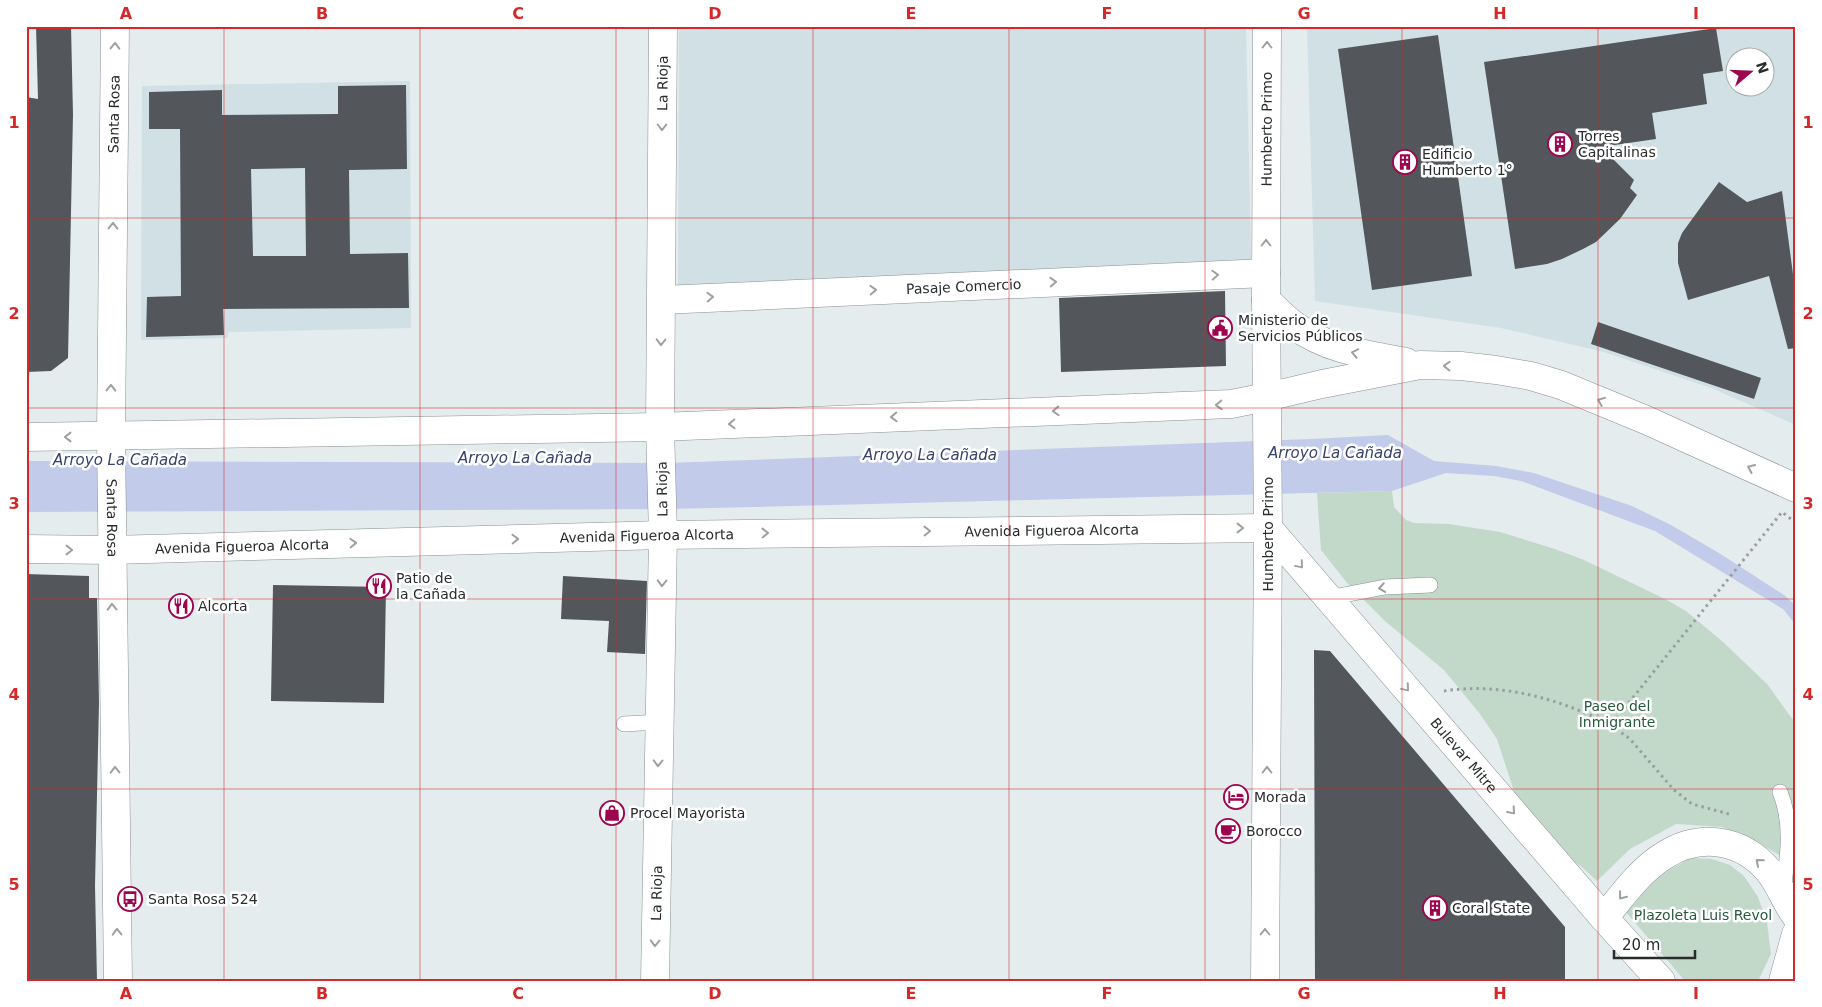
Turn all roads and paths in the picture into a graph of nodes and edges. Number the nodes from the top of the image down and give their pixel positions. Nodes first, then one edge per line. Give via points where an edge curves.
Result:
1 (115, 26) edge
2 (662, 26) edge
3 (1267, 26) edge
4 (1794, 26) edge
5 (1796, 33) edge
6 (1266, 273) junction
7 (662, 300) junction
8 (1266, 300) junction
9 (1420, 365) junction
10 (1267, 397) junction
11 (660, 427) junction
12 (26, 437) edge
13 (111, 437) junction
14 (1796, 488) edge
15 (1796, 523) edge
16 (1268, 528) junction
17 (663, 534) junction
18 (26, 549) edge
19 (111, 550) junction
20 (1430, 586) dead end
21 (1328, 598) junction
22 (1414, 697) junction
23 (659, 722) junction
24 (624, 724) dead end
25 (1612, 725) junction
26 (1780, 792) dead end
27 (1731, 815) dead end
28 (1789, 905) edge
29 (1604, 918) junction
30 (1796, 934) edge
31 (118, 981) edge
32 (655, 981) edge
33 (1265, 981) edge
34 (1660, 981) edge
35 (1783, 981) edge

13 -> 1 main road, Santa Rosa
2 -> 7 main road, La Rioja
6 -> 3 main road, Humberto Primo
4 - 5 path
7 -> 6 main road, Pasaje Comercio
6 - 8 main road, Humberto Primo
7 -> 11 main road, La Rioja
9 -> 8 main road via 1344,350 1323,342 1296,326
8 - 10 main road, Humberto Primo
9 - 10 main road
14 -> 9 main road via 1561,385 1532,376 1470,367
10 -> 11 main road via 1231,404
10 - 16 main road, Humberto Primo
11 - 13 main road
11 - 17 main road, La Rioja
13 -> 12 main road
13 - 19 main road, Santa Rosa
15 - 25 path via 1782,512
17 -> 16 main road, Avenida Figueroa Alcorta
16 -> 21 main road, Bulevar Mitre
33 -> 16 main road, Humberto Primo
19 -> 17 main road, Avenida Figueroa Alcorta
17 -> 23 main road, La Rioja
18 -> 19 main road, Avenida Figueroa Alcorta
31 -> 19 main road, Santa Rosa
20 -> 21 lane via 1385,587
21 -> 22 main road, Bulevar Mitre
22 - 25 path via 1447,691 1500,689 1551,701
22 -> 29 main road, Bulevar Mitre
23 - 24 lane
23 -> 32 main road, La Rioja
25 - 27 path via 1630,739 1674,790 1692,804
26 - 28 lane via 1788,821
28 -> 29 main road via 1767,869 1746,851 1731,844 1703,841 1674,850 1656,861
29 - 34 main road, Bulevar Mitre
30 - 35 main road

